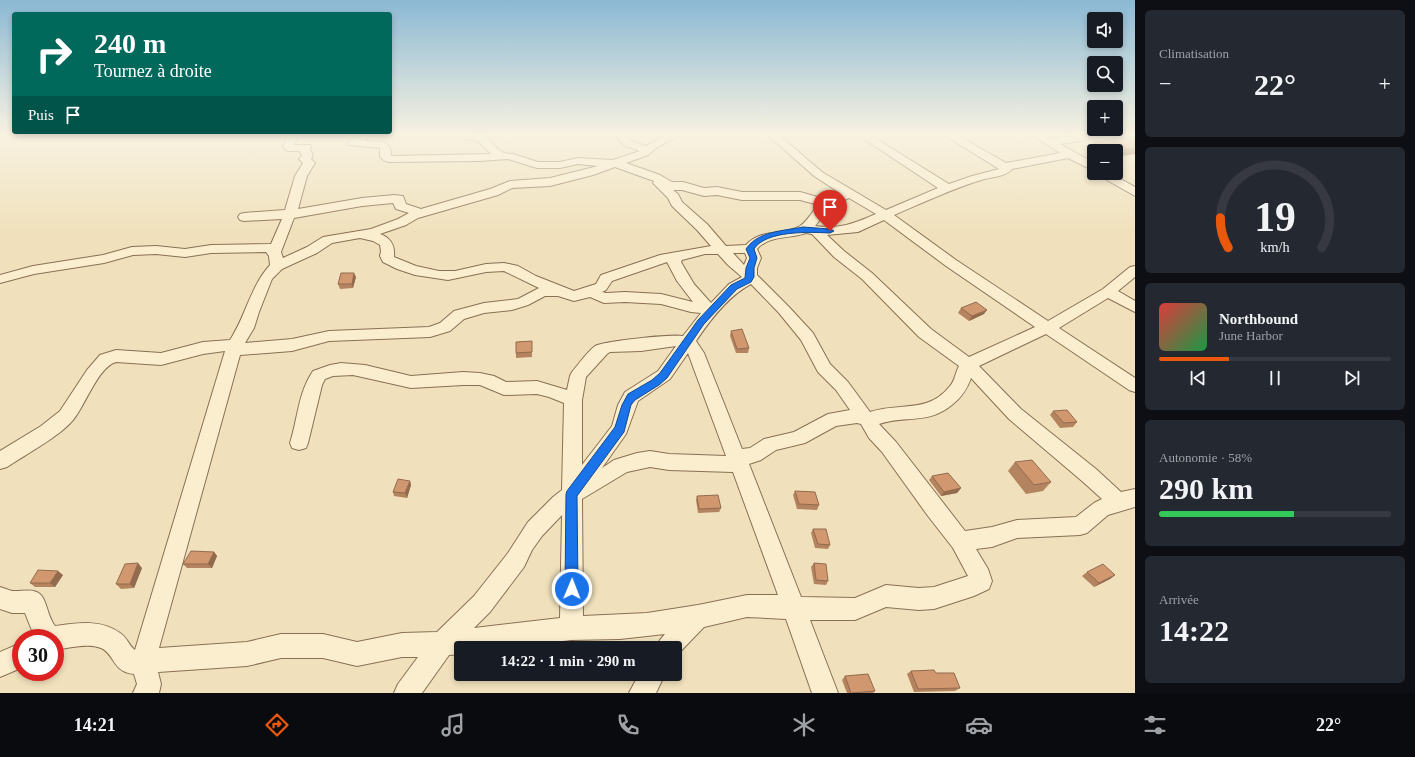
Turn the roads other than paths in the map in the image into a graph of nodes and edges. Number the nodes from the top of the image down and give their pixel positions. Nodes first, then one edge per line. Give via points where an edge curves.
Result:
1 (305, 167) edge
2 (606, 167) edge
3 (626, 167) edge
4 (810, 167) edge
5 (914, 167) edge
6 (1004, 167) edge
7 (647, 174) junction
8 (1114, 180) edge
9 (948, 189) junction
10 (1135, 192) edge
11 (848, 194) junction
12 (827, 203) junction
13 (421, 213) junction
14 (288, 215) junction
15 (886, 215) junction
16 (244, 217) dead end
17 (809, 230) junction
18 (359, 234) junction
19 (750, 249) junction
20 (274, 250) junction
21 (722, 250) junction
22 (676, 257) junction
23 (277, 266) junction
24 (1135, 270) edge
25 (750, 277) junction
26 (0, 279) edge
27 (561, 292) junction
28 (590, 292) junction
29 (1108, 292) junction
30 (1135, 307) edge
31 (711, 309) junction
32 (1049, 327) junction
33 (688, 342) junction
34 (234, 348) junction
35 (968, 365) junction
36 (1135, 386) edge
37 (573, 400) junction
38 (868, 419) junction
39 (299, 443) dead end
40 (0, 461) edge
41 (738, 461) junction
42 (571, 494) junction
43 (1126, 500) edge
44 (960, 541) junction
45 (0, 598) edge
46 (792, 608) junction
47 (698, 617) junction
48 (571, 628) junction
49 (41, 629) edge
50 (64, 637) edge
51 (675, 641) edge
52 (442, 644) junction
53 (12, 659) edge
54 (143, 662) junction
55 (0, 665) edge
56 (649, 681) edge
57 (146, 693) edge
58 (407, 693) edge
59 (642, 693) edge
60 (825, 693) edge

1 - 14 street via 298,179 292,210
2 - 13 street via 550,182 510,185
3 - 7 street
4 - 11 street
5 - 9 street
6 - 9 street via 1004,171
7 - 12 street via 670,186 683,186 704,192 717,191 742,196 800,196
7 - 21 street via 674,197 676,203
8 - 10 street
9 - 15 street
11 - 12 street
11 - 15 street
12 - 17 street
13 - 14 street via 400,206 399,200 394,198 350,203
13 - 18 street via 383,230
14 - 16 street
14 - 20 street
15 - 17 street via 853,229
15 - 32 street via 951,263
17 - 19 street via 760,239
17 - 35 street via 867,276 925,333
18 - 23 street via 328,240
18 - 27 street via 381,238 386,244 388,259 402,267 454,275 504,267
19 - 21 street
19 - 25 street via 754,258
20 - 23 street
20 - 26 street via 218,249 185,253 132,251 104,259 33,270
21 - 22 street via 705,250
21 - 25 street
22 - 28 street via 655,260 609,277 604,280 601,287
22 - 31 street via 674,262 677,270 699,300
23 - 34 street via 266,278 246,328
24 - 29 street
25 - 31 street via 734,287
25 - 38 street via 807,337 824,368
27 - 28 street via 574,296
27 - 34 street via 541,292 512,305 478,309 459,315 445,327 422,334 342,335 277,347
28 - 31 street via 604,298 661,299 680,305
29 - 30 street
29 - 32 street
31 - 33 street
32 - 35 street
32 - 36 street
33 - 37 street via 674,340 604,348 578,376
33 - 41 street via 696,352
33 - 42 street via 664,375 631,397 626,405 620,429
34 - 40 street via 203,348 161,359 116,356 106,359 93,374 66,416
34 - 54 street
35 - 38 street via 957,391 934,409
35 - 43 street via 1015,414 1089,475
37 - 39 street via 555,391 536,388 507,389 481,378 421,383 350,369 332,370 319,375 314,382 308,397 307,414
37 - 42 street
38 - 41 street via 857,416 834,419 798,438 771,444
38 - 44 street via 868,424 889,447
41 - 42 street via 637,461 621,466
41 - 46 street
42 - 48 street
42 - 52 street via 547,516 525,542 516,560 482,604
43 - 44 street via 1101,509 1080,526 1018,529 992,537
44 - 46 street via 980,576 981,581 974,585 934,598 886,596 855,609
45 - 49 street via 34,604
46 - 47 street via 747,606
46 - 60 street
47 - 48 street via 627,627
47 - 51 street
48 - 52 street
50 - 54 street via 96,635 113,642 124,659
52 - 54 street via 402,645 357,654 348,654 323,646 281,646 247,654
52 - 58 street
53 - 55 street
54 - 57 street via 149,684
56 - 59 street

